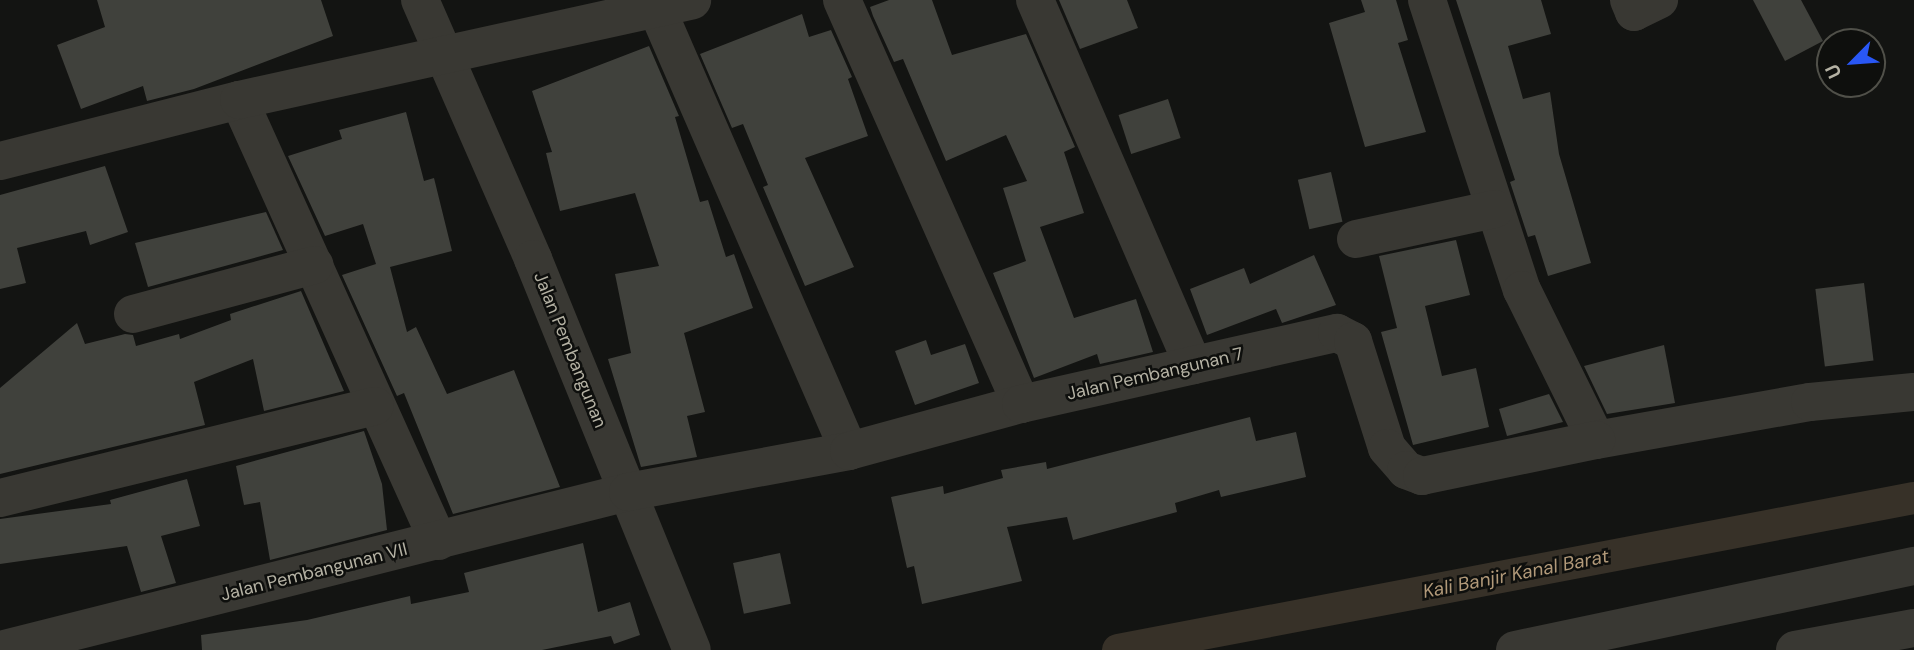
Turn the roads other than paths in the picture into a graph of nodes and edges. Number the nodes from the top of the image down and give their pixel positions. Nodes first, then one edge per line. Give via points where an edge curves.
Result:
1 (420, 0) edge
2 (842, 0) edge
3 (1035, 0) edge
4 (1427, 0) edge
5 (1629, 0) edge
6 (1660, 0) edge
7 (674, 3) edge
8 (443, 53) junction
9 (239, 100) junction
10 (0, 161) edge
11 (1495, 209) junction
12 (1356, 239) dead end
13 (314, 265) junction
14 (134, 314) dead end
15 (1192, 365) junction
16 (1914, 392) edge
17 (1021, 404) junction
18 (375, 406) junction
19 (1595, 440) junction
20 (849, 451) junction
21 (628, 492) junction
22 (0, 498) edge
23 (438, 541) junction
24 (1914, 566) edge
25 (1914, 628) edge
26 (0, 650) edge
27 (692, 650) edge
28 (1515, 650) edge
29 (1795, 650) edge

1 - 8 street, Jalan Pembangunan
2 - 17 street
3 - 15 street
4 - 11 street
5 - 6 street via 1633,12
7 - 8 street
7 - 20 street
8 - 9 street
8 - 21 street, Jalan Pembangunan
9 - 10 street
9 - 13 street
11 - 12 street
11 - 19 street via 1521,290
13 - 14 street
13 - 18 street
15 - 17 street, Jalan Pembangunan 7
15 - 19 street, Jalan Pembangunan 7 via 1338,333 1353,341 1394,462 1422,476
16 - 19 street, Jalan Pembangunan 7 via 1810,402
17 - 20 street, Jalan Pembangunan 7
18 - 22 street
18 - 23 street
20 - 21 street, Jalan Pembangunan 7
21 - 23 street, Jalan Pembangunan VII
21 - 27 street, Jalan Pembangunan
23 - 26 street, Jalan Pembangunan VII
24 - 28 street
25 - 29 street

